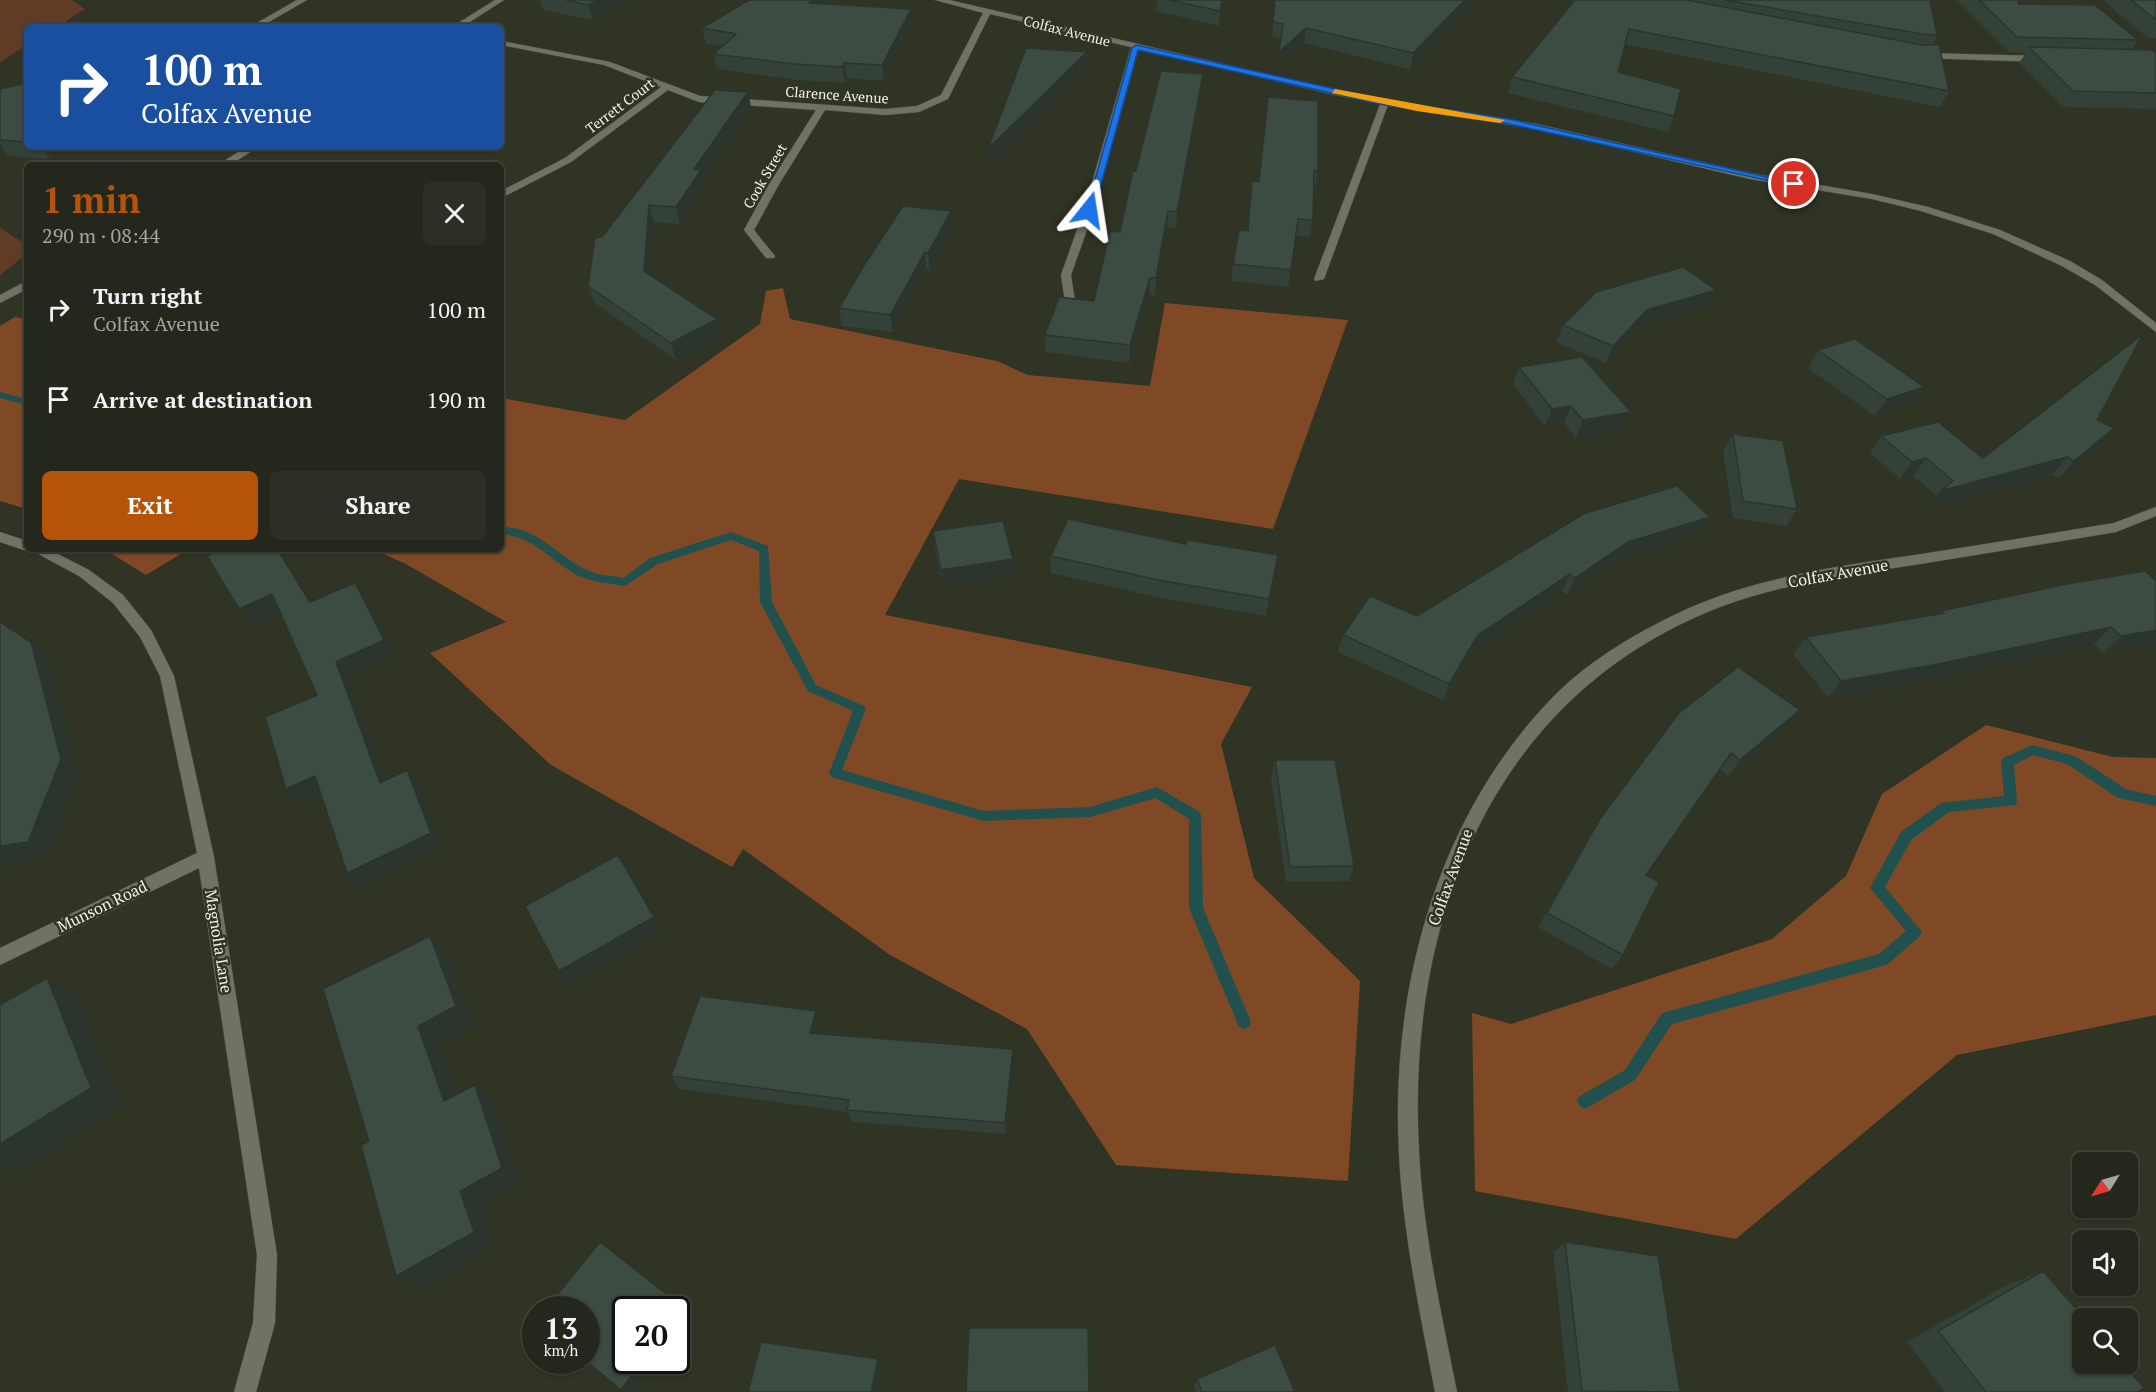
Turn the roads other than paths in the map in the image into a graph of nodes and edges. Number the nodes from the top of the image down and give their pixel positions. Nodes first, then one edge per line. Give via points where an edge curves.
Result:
1 (303, 0) edge
2 (500, 0) edge
3 (939, 0) edge
4 (988, 11) junction
5 (259, 24) edge
6 (461, 24) edge
7 (504, 44) edge
8 (1136, 48) junction
9 (1914, 55) edge
10 (2052, 59) edge
11 (667, 87) junction
12 (1385, 102) junction
13 (822, 108) junction
14 (248, 150) edge
15 (229, 162) edge
16 (504, 193) edge
17 (770, 256) dead end
18 (1319, 279) dead end
19 (24, 286) edge
20 (0, 300) edge
21 (1070, 302) edge
22 (2156, 329) edge
23 (2156, 511) edge
24 (0, 537) edge
25 (24, 545) edge
26 (44, 552) edge
27 (206, 857) junction
28 (0, 957) edge
29 (245, 1392) edge
30 (1446, 1392) edge

1 - 5 street
2 - 6 street
3 - 4 street, Colfax Avenue
4 - 8 street, Colfax Avenue
4 - 13 street, Clarence Avenue via 945,97 902,112
7 - 11 street, Terrett Court via 603,62 632,70
8 - 12 street, Colfax Avenue
8 - 21 street via 1066,275
9 - 10 street
11 - 13 street, Clarence Avenue via 699,99
11 - 16 street, Terrett Court via 575,156
12 - 18 street
12 - 22 street, Colfax Avenue via 1509,122 1750,176 1931,211 1986,229 2063,263 2115,295
13 - 17 street, Cook Street via 749,230
14 - 15 street
19 - 20 street
23 - 30 street, Colfax Avenue via 2116,527 1822,574 1757,589 1691,613 1628,646 1576,685 1524,738 1483,796 1458,844 1431,923 1414,1012 1408,1116 1415,1230
24 - 25 street
26 - 27 street, Magnolia Lane via 84,573 118,599 146,634 167,676
27 - 28 street, Munson Road
27 - 29 street, Magnolia Lane via 267,1255 264,1323

